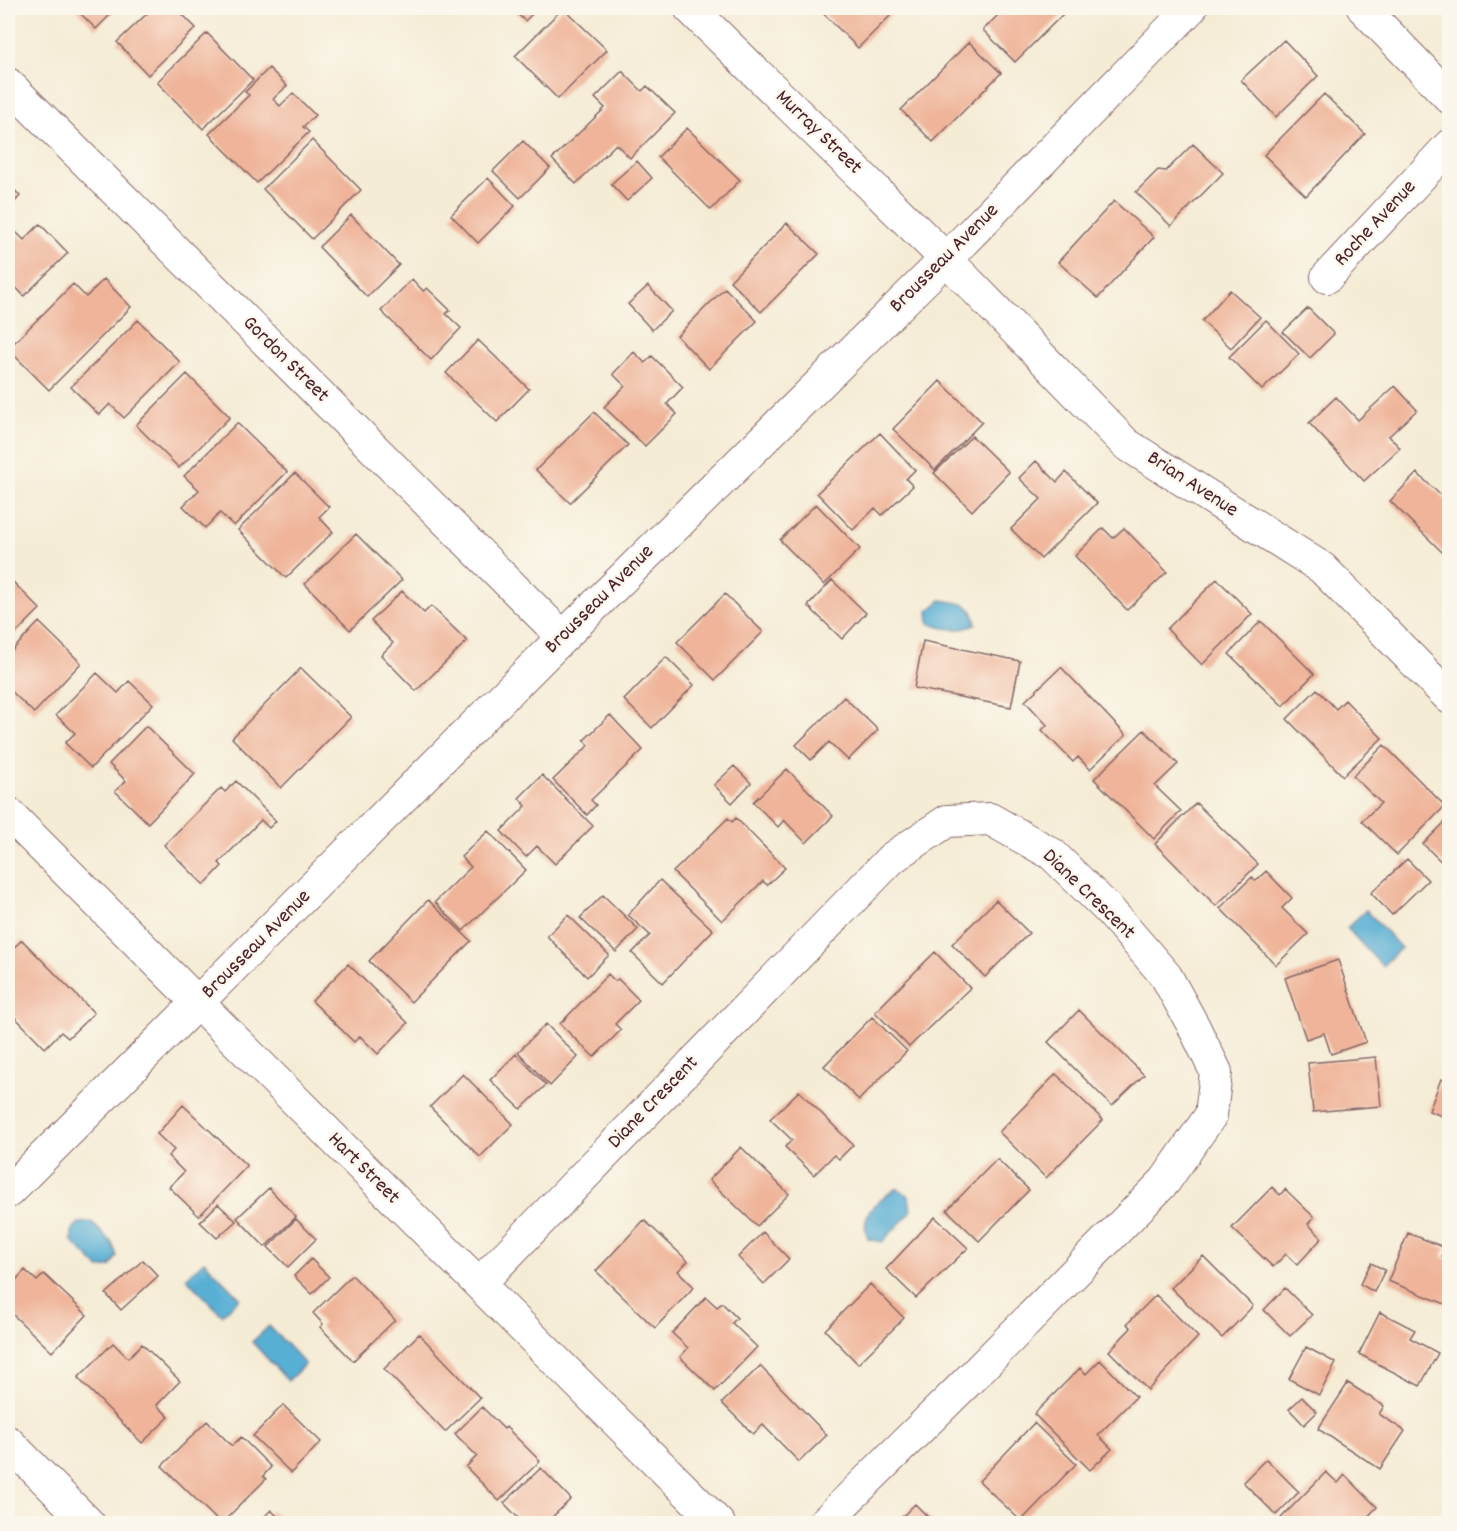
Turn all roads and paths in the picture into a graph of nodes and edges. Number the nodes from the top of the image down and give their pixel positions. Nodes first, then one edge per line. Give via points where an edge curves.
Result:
1 (690, 8) edge
2 (1191, 8) edge
3 (1363, 8) edge
4 (8, 84) edge
5 (1449, 98) edge
6 (1449, 145) edge
7 (946, 259) junction
8 (1327, 278) dead end
9 (562, 637) junction
10 (1449, 698) edge
11 (8, 813) edge
12 (198, 1004) junction
13 (8, 1192) edge
14 (479, 1284) junction
15 (8, 1442) edge
16 (89, 1524) edge
17 (719, 1524) edge
18 (823, 1524) edge

1 - 7 street, Murray Street
2 - 7 street, Brousseau Avenue
3 - 5 street
4 - 9 street, Gordon Street
6 - 8 street, Roche Avenue
7 - 9 street, Brousseau Avenue
7 - 10 street, Brian Avenue via 1126,444 1322,568
9 - 12 street, Brousseau Avenue
11 - 12 street, Hart Street
12 - 13 street, Brousseau Avenue
12 - 14 street, Hart Street
14 - 17 street, Hart Street
14 - 18 street, Diane Crescent via 892,858 947,821 990,819 1052,854 1110,911 1166,976 1216,1072 1211,1115 1165,1181
15 - 16 street

